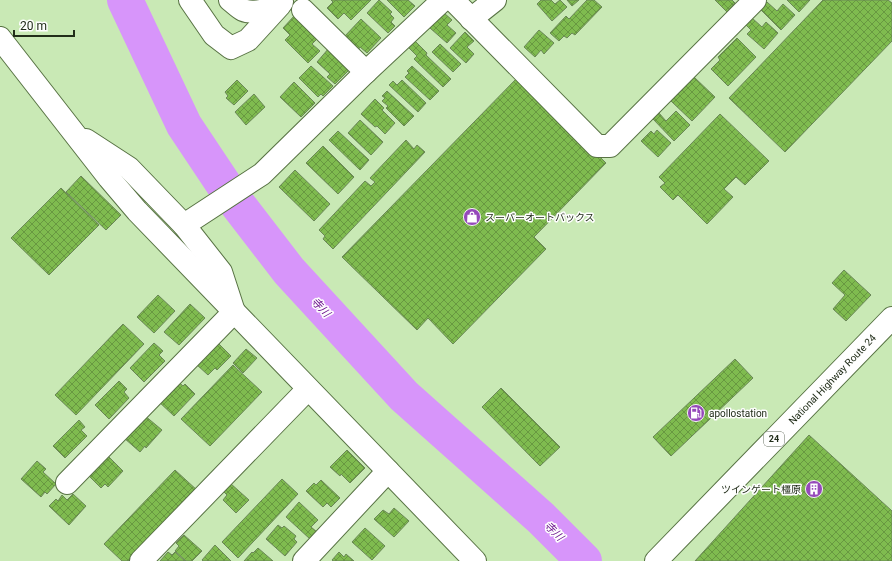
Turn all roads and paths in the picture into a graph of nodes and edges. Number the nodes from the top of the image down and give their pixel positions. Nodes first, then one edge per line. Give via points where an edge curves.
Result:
1 (190, 0) edge
2 (230, 0) edge
3 (443, 0) edge
4 (453, 0) edge
5 (495, 0) edge
6 (756, 0) edge
7 (289, 5) edge
8 (471, 19) junction
9 (0, 38) edge
10 (366, 72) junction
11 (71, 130) junction
12 (193, 219) junction
13 (234, 312) junction
14 (892, 318) edge
15 (308, 388) junction
16 (388, 471) junction
17 (67, 483) dead end
18 (141, 561) edge
19 (304, 561) edge
20 (475, 561) edge
21 (656, 561) edge

1 - 7 main road via 214,35 231,48 248,40
2 - 7 main road via 243,10 269,10
3 - 10 main road
4 - 8 main road
5 - 8 main road
6 - 8 main road via 610,146 597,146
7 - 10 main road
9 - 11 main road
10 - 12 main road via 262,174
11 - 12 main road via 129,168
11 - 13 main road via 137,211
12 - 13 main road via 221,272
13 - 15 main road
13 - 17 main road
14 - 21 main road, National Highway Route 24 / 24
15 - 16 main road
15 - 18 main road
16 - 19 main road
16 - 20 main road

